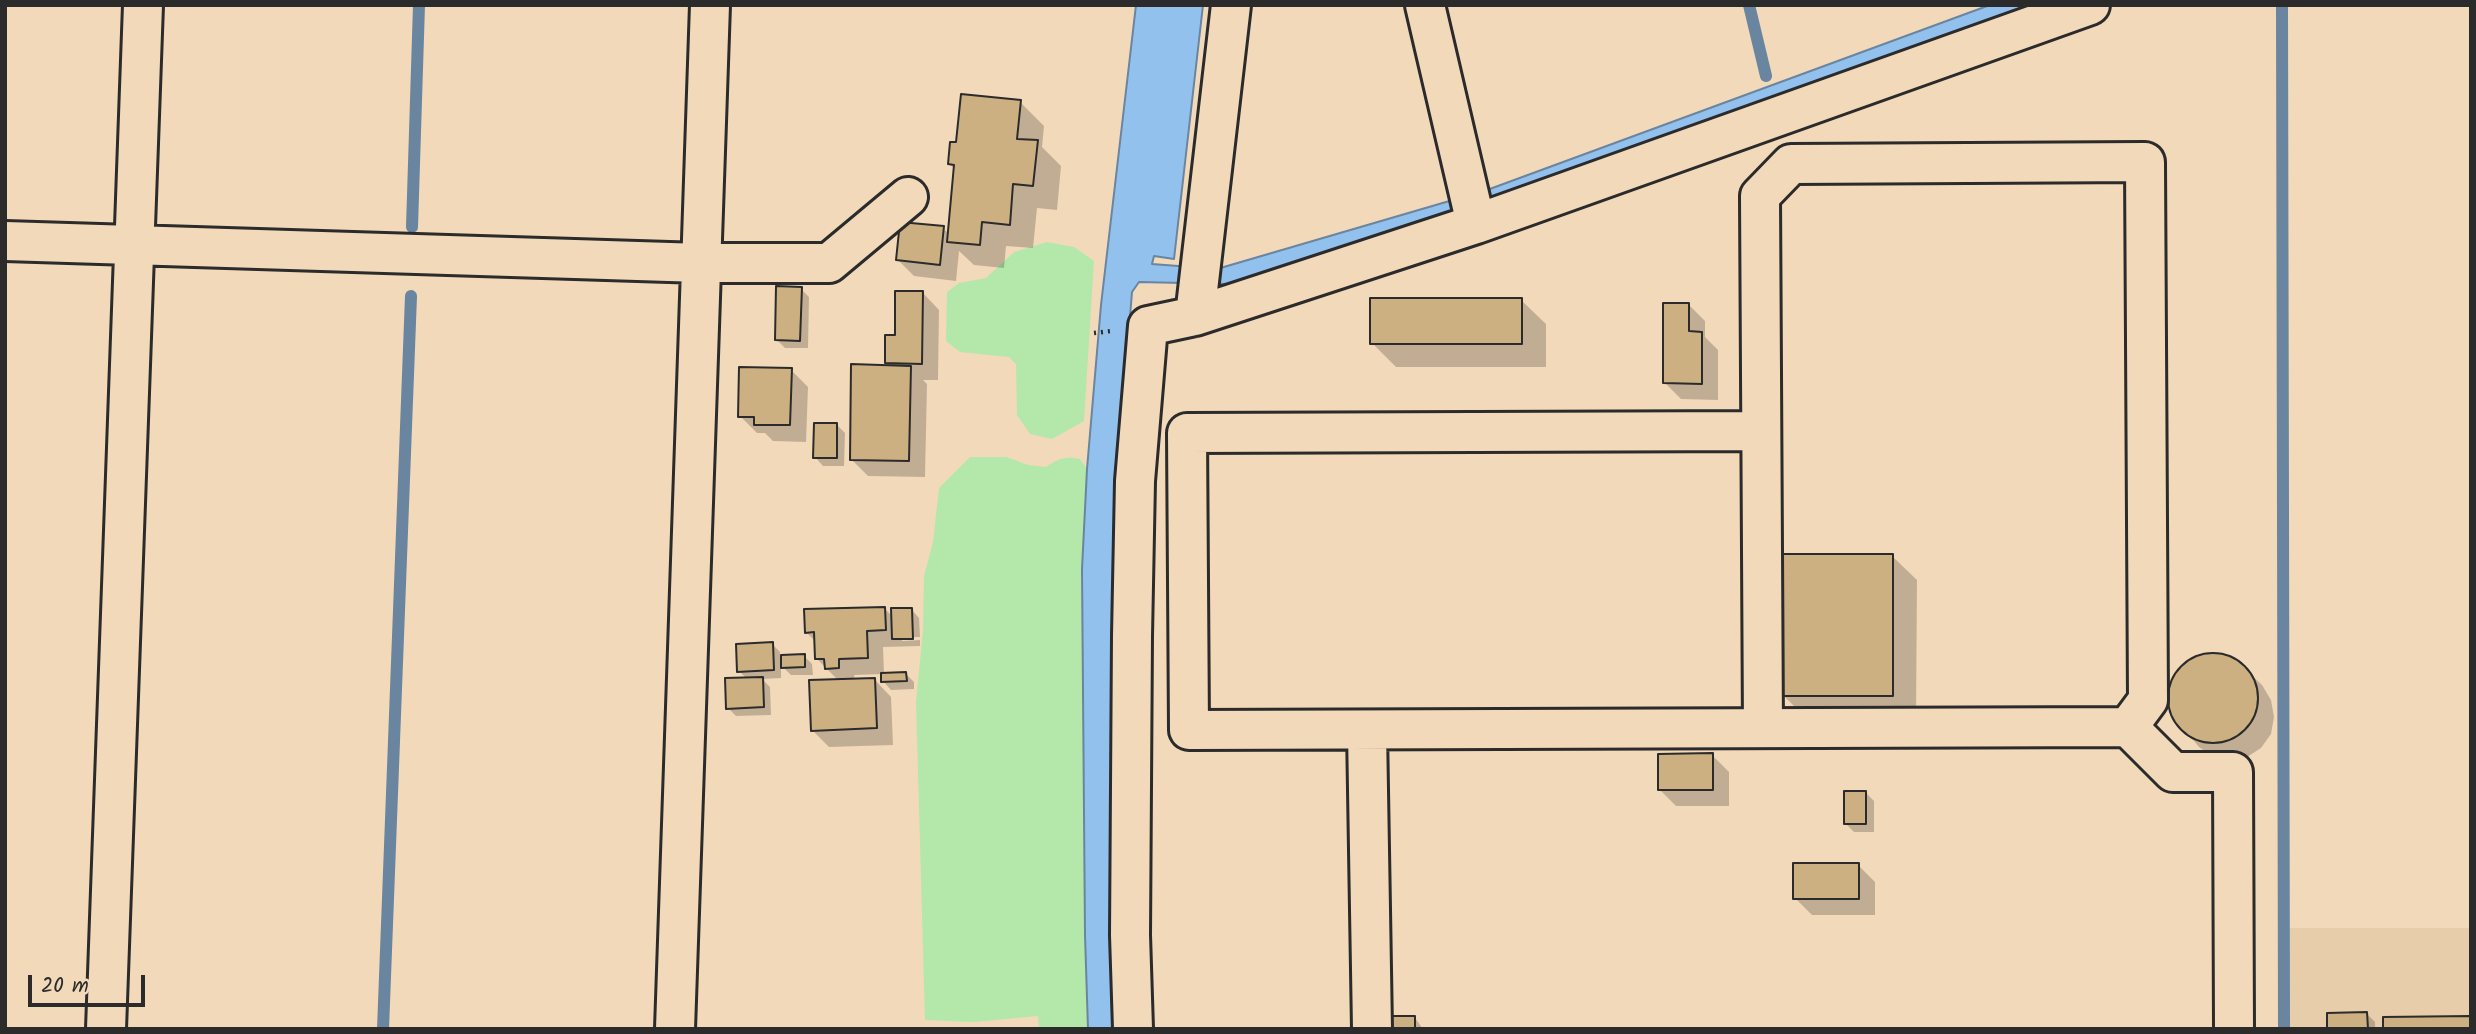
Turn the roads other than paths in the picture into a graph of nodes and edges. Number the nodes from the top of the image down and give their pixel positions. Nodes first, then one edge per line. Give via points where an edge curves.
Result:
1 (143, 5) edge
2 (710, 5) edge
3 (1231, 5) edge
4 (1425, 5) edge
5 (2081, 7) edge
6 (908, 197) dead end
7 (1476, 224) junction
8 (5, 241) edge
9 (134, 246) junction
10 (701, 263) junction
11 (1198, 294) junction
12 (1761, 431) junction
13 (2128, 727) junction
14 (1763, 728) junction
15 (1367, 730) junction
16 (106, 1029) edge
17 (675, 1029) edge
18 (1133, 1029) edge
19 (1372, 1029) edge
20 (2234, 1029) edge

1 - 9 street
2 - 10 street
3 - 11 street
4 - 7 street
5 - 7 street
6 - 10 street via 829,263
7 - 11 street
8 - 9 street
9 - 10 street
9 - 16 street
10 - 17 street
11 - 18 street via 1148,326 1135,481
12 - 13 street via 1760,196 1791,164 2145,163 2148,700
12 - 14 street
12 - 15 street via 1187,433 1189,730
13 - 14 street
13 - 20 street via 2174,772 2233,772
14 - 15 street
15 - 19 street

